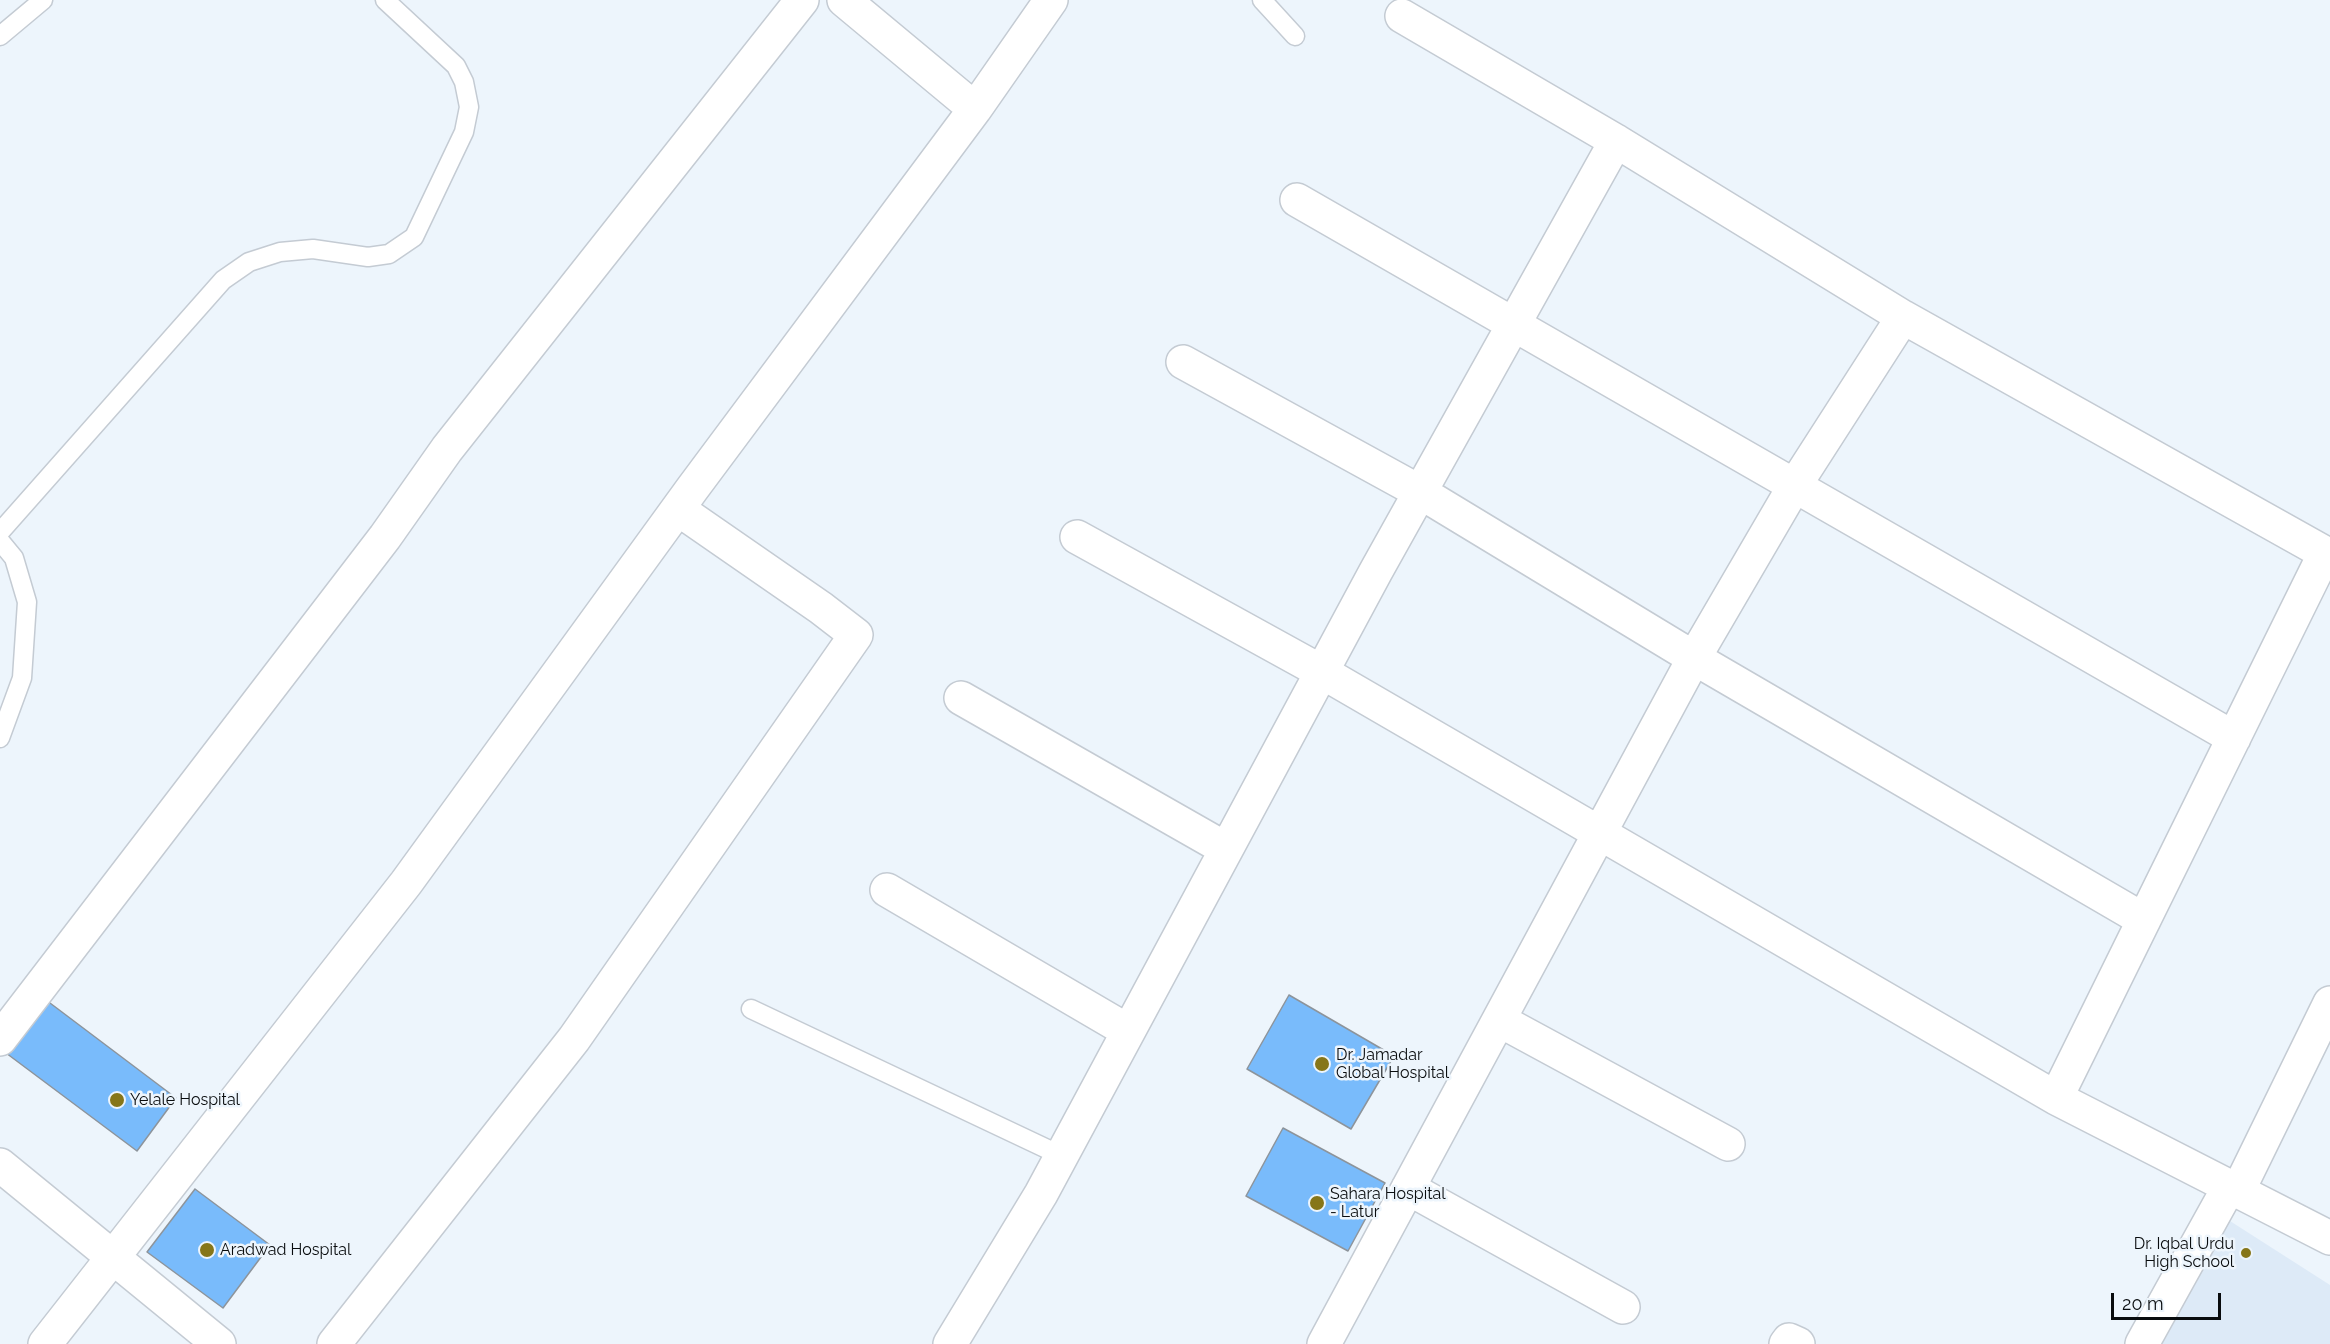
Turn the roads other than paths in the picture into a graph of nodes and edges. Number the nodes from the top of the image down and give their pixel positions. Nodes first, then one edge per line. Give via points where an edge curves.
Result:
1 (43, 0) edge
2 (385, 0) edge
3 (802, 0) edge
4 (844, 0) edge
5 (1051, 0) edge
6 (1262, 0) edge
7 (1402, 16) dead end
8 (0, 36) edge
9 (1295, 36) dead end
10 (975, 109) junction
11 (1616, 141) junction
12 (1297, 200) dead end
13 (1903, 317) junction
14 (1515, 325) junction
15 (1183, 362) dead end
16 (1795, 485) junction
17 (1420, 492) junction
18 (678, 509) junction
19 (0, 532) edge
20 (1077, 537) dead end
21 (0, 541) edge
22 (2327, 549) edge
23 (1694, 658) junction
24 (1322, 672) junction
25 (961, 698) dead end
26 (0, 738) edge
27 (2234, 738) junction
28 (1601, 832) junction
29 (1226, 849) junction
30 (887, 890) dead end
31 (2144, 920) junction
32 (2330, 1003) edge
33 (751, 1010) dead end
34 (1499, 1020) junction
35 (1128, 1031) junction
36 (0, 1039) edge
37 (2056, 1098) junction
38 (1728, 1144) dead end
39 (1062, 1156) junction
40 (0, 1165) edge
41 (1408, 1188) junction
42 (2233, 1189) junction
43 (2330, 1238) edge
44 (114, 1258) junction
45 (1623, 1307) dead end
46 (45, 1344) edge
47 (219, 1344) edge
48 (334, 1344) edge
49 (950, 1344) edge
50 (1324, 1344) edge
51 (1786, 1344) edge
52 (1798, 1344) edge
53 (2142, 1344) edge

1 - 8 lane
2 - 19 lane via 456,66 465,82 469,107 464,132 414,237 389,254 368,257 313,249 280,252 249,262 223,280
3 - 36 street via 447,449 378,547
4 - 10 street
5 - 10 street
6 - 9 lane
7 - 11 street
10 - 18 street
11 - 13 street
11 - 14 street
12 - 14 street
13 - 16 street
13 - 22 street
14 - 16 street
14 - 17 street
15 - 17 street
16 - 23 street
16 - 27 street
17 - 23 street
17 - 24 street
18 - 44 street via 406,883
18 - 48 street via 856,635 574,1039
20 - 24 street
21 - 26 lane via 14,558 27,602 22,678
22 - 27 street
23 - 28 street
23 - 31 street
24 - 28 street
24 - 29 street
25 - 29 street
27 - 31 street
28 - 34 street
28 - 37 street
29 - 35 street
30 - 35 street
31 - 37 street
32 - 42 street
33 - 39 lane
34 - 38 street
34 - 41 street
35 - 39 street
37 - 42 street
39 - 49 street
40 - 44 street
41 - 45 street
41 - 50 street
42 - 43 street
42 - 53 street
44 - 46 street
44 - 47 street
51 - 52 street via 1789,1340

